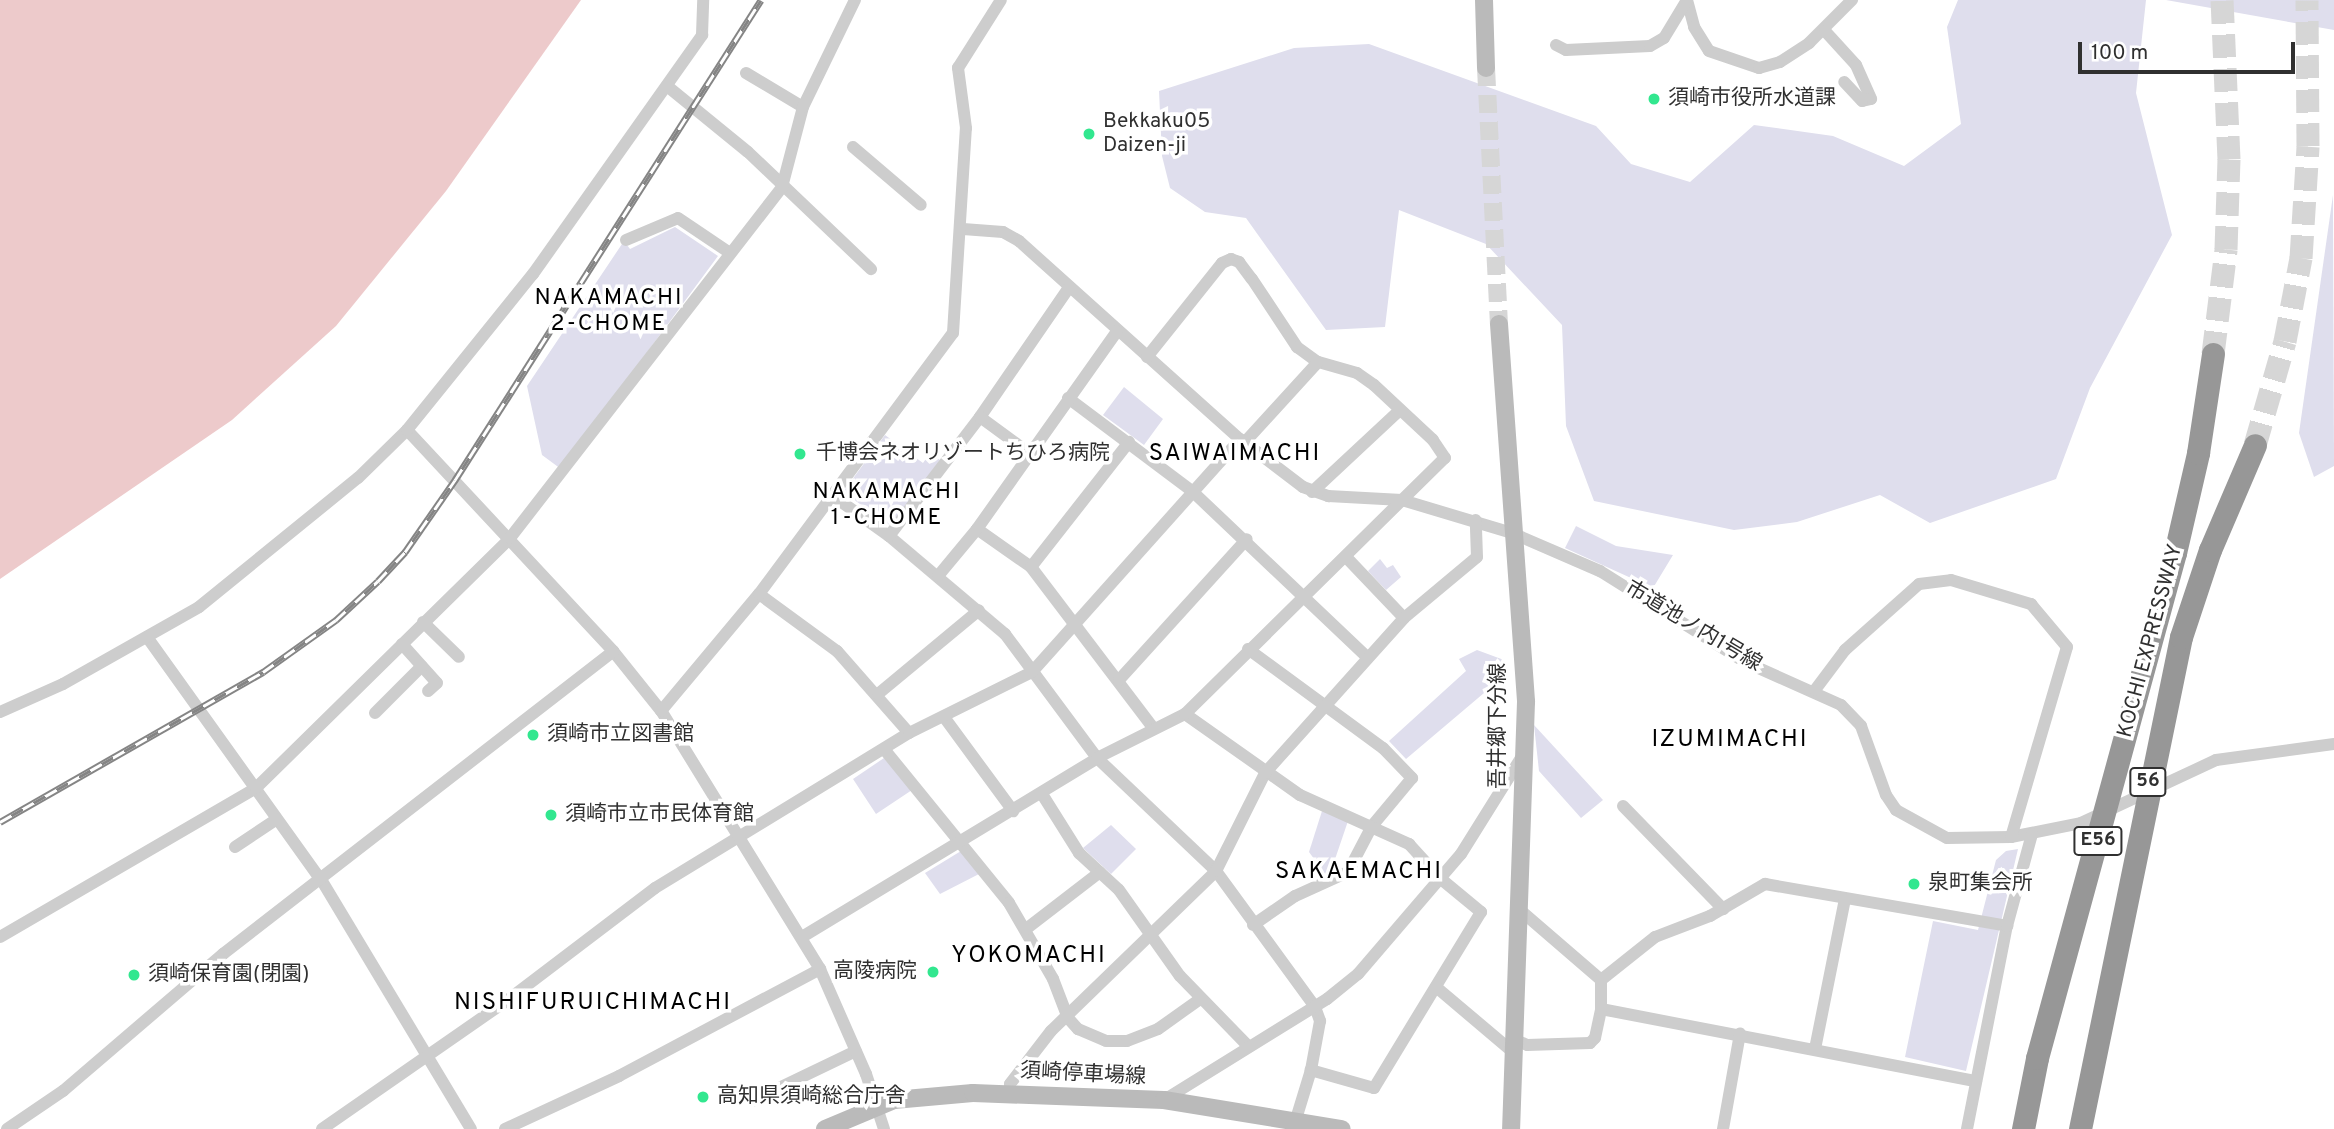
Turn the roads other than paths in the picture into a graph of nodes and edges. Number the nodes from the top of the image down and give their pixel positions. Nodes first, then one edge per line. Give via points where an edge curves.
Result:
1 (704, 0) edge
2 (855, 0) edge
3 (1001, 0) edge
4 (1484, 0) edge
5 (1687, 0) edge
6 (1852, 0) edge
7 (1825, 31) junction
8 (1556, 45) dead end
9 (1486, 68) tunnel mouth
10 (747, 74) dead end
11 (1844, 82) dead end
12 (667, 86) junction
13 (803, 107) junction
14 (853, 147) dead end
15 (782, 187) junction
16 (921, 205) dead end
17 (962, 229) junction
18 (626, 240) dead end
19 (730, 253) junction
20 (871, 269) dead end
21 (1068, 289) junction
22 (1499, 324) tunnel mouth
23 (1117, 331) junction
24 (2213, 354) tunnel mouth
25 (1147, 357) junction
26 (1318, 362) junction
27 (1069, 398) junction
28 (1401, 410) junction
29 (980, 417) junction
30 (407, 430) junction
31 (1242, 441) junction
32 (1129, 442) junction
33 (2255, 445) tunnel mouth
34 (1029, 453) junction
35 (1192, 491) junction
36 (1312, 492) junction
37 (833, 496) junction
38 (1402, 500) junction
39 (1476, 520) junction
40 (977, 529) junction
41 (1512, 533) junction
42 (889, 536) junction
43 (510, 538) junction
44 (1247, 539) junction
45 (1346, 557) junction
46 (1031, 567) junction
47 (938, 576) junction
48 (1305, 593) junction
49 (759, 594) junction
50 (979, 610) junction
51 (1404, 618) junction
52 (423, 622) junction
53 (1077, 625) junction
54 (147, 637) junction
55 (402, 644) junction
56 (1248, 649) junction
57 (613, 651) junction
58 (459, 657) dead end
59 (1367, 657) junction
60 (422, 666) junction
61 (1032, 671) junction
62 (1119, 680) junction
63 (1815, 690) junction
64 (428, 691) dead end
65 (878, 694) junction
66 (1324, 706) junction
67 (661, 711) junction
68 (0, 712) edge
69 (375, 713) dead end
70 (1185, 714) junction
71 (944, 717) junction
72 (1154, 729) junction
73 (909, 733) junction
74 (2334, 744) edge
75 (884, 749) junction
76 (1522, 757) junction
77 (1097, 758) junction
78 (1265, 773) junction
79 (256, 788) junction
80 (1042, 794) junction
81 (2145, 795) junction
82 (1623, 806) dead end
83 (1013, 811) junction
84 (277, 819) junction
85 (1373, 826) junction
86 (740, 833) junction
87 (2032, 834) junction
88 (2011, 836) junction
89 (962, 840) junction
90 (235, 847) dead end
91 (1216, 871) junction
92 (1100, 872) junction
93 (1441, 879) junction
94 (322, 881) junction
95 (1845, 899) junction
96 (1723, 909) junction
97 (1520, 910) junction
98 (1253, 925) junction
99 (2007, 926) junction
100 (1026, 929) junction
101 (1150, 933) junction
102 (0, 937) edge
103 (802, 937) junction
104 (820, 969) junction
105 (1601, 979) junction
106 (1436, 987) junction
107 (1200, 999) junction
108 (1315, 1007) junction
109 (1601, 1009) junction
110 (1068, 1018) junction
111 (1741, 1034) junction
112 (1248, 1046) junction
113 (1515, 1047) junction
114 (1815, 1049) junction
115 (856, 1051) junction
116 (427, 1057) junction
117 (1311, 1070) junction
118 (1976, 1081) junction
119 (1009, 1094) junction
120 (1164, 1100) junction
121 (752, 1101) dead end
122 (877, 1105) junction
123 (1295, 1124) edge
124 (881, 1128) edge
125 (7, 1129) edge
126 (322, 1129) edge
127 (471, 1129) edge
128 (505, 1129) edge
129 (825, 1129) edge
130 (1342, 1129) edge
131 (1511, 1129) edge
132 (1723, 1129) edge
133 (1967, 1129) edge
134 (2023, 1129) edge
135 (2080, 1129) edge

1 - 12 street via 702,34
2 - 13 street
3 - 17 street via 959,62 965,128
4 - 9 main road
5 - 7 street via 1694,27 1709,51 1747,67 1780,62
5 - 8 street via 1678,20 1657,44 1566,50
6 - 7 street
7 - 11 street via 1856,65 1871,99 1862,101
10 - 13 street
12 - 15 street via 748,152
12 - 30 street via 533,274
13 - 15 street
14 - 16 street
15 - 19 street
15 - 20 street
17 - 21 street via 1003,232 1019,241
17 - 37 street via 953,332
18 - 19 street via 678,218
19 - 43 street
21 - 23 street
21 - 29 street
22 - 41 main road, 吾井郷下分線
23 - 25 street
23 - 27 street
24 - 134 highway, KOCHI EXPRESSWAY / E56, bridge via 2198,453 2175,553 2037,1058
25 - 26 street via 1222,263 1231,259 1252,279 1297,347
25 - 31 street
26 - 28 street via 1357,373
26 - 31 street
27 - 32 street
27 - 34 street
28 - 36 street
28 - 38 street via 1445,458
29 - 34 street
29 - 42 street
30 - 43 street
30 - 54 street via 358,478 227,587
31 - 35 street
31 - 36 street
32 - 35 street
32 - 46 street
33 - 81 highway, 56 via 2194,595
34 - 40 street
35 - 44 street
35 - 53 street
36 - 38 street, 市道池ノ内1号線
37 - 42 street
37 - 49 street
38 - 39 street, 市道池ノ内1号線
38 - 45 street
39 - 41 street, 市道池ノ内1号線
39 - 51 street via 1477,557
40 - 46 street
40 - 47 street
41 - 63 street, 市道池ノ内1号線 via 1600,571 1745,662
41 - 76 main road, 吾井郷下分線 via 1526,702
42 - 47 street
43 - 52 street
43 - 57 street
44 - 48 street
44 - 62 street
45 - 48 street
45 - 51 street
46 - 53 street
47 - 50 street
48 - 56 street
48 - 59 street
49 - 65 street via 837,651
49 - 67 street
50 - 61 street via 1005,634
50 - 65 street
51 - 59 street
52 - 55 street
52 - 58 street
53 - 61 street
53 - 62 street
54 - 68 street via 63,684
54 - 79 street
55 - 60 street
55 - 79 street
56 - 66 street
56 - 70 street
57 - 67 street
57 - 94 street
59 - 66 street
60 - 64 street via 437,683
60 - 69 street
61 - 71 street
61 - 77 street
62 - 72 street
63 - 88 street, 市道池ノ内1号線 via 1841,705 1861,726 1886,795 1903,816 1959,840
63 - 88 street via 1845,650 1919,584 1951,580 2031,604 2067,647
65 - 73 street
66 - 78 street
66 - 85 street via 1383,748 1412,778
67 - 86 street
70 - 72 street
70 - 78 street
71 - 73 street
71 - 83 street
72 - 77 street
73 - 75 street
74 - 81 street, 市道池ノ内1号線 via 2216,760
75 - 86 street
75 - 89 street
76 - 93 street via 1503,793
76 - 97 main road, 吾井郷下分線
77 - 80 street
77 - 91 street
78 - 85 street via 1300,795
78 - 91 street
79 - 84 street
79 - 102 street
80 - 83 street
80 - 92 street via 1079,853
81 - 87 street, 市道池ノ内1号線 via 2081,823
81 - 135 highway, 56
82 - 96 street
83 - 89 street
84 - 90 street
84 - 94 street
85 - 93 street via 1409,845
85 - 98 street via 1348,872 1295,896
86 - 103 street
86 - 116 street via 655,888
87 - 88 street, 市道池ノ内1号線
87 - 99 street
89 - 100 street
89 - 103 street
91 - 98 street
91 - 101 street
92 - 100 street
92 - 101 street
93 - 106 street via 1480,912
93 - 108 street via 1358,974
94 - 116 street
94 - 125 street via 223,954 63,1091
95 - 96 street via 1769,884
95 - 99 street
95 - 114 street
96 - 105 street via 1655,937
97 - 105 street
97 - 113 main road, 吾井郷下分線
98 - 108 street
99 - 118 street
100 - 110 street
101 - 107 street
101 - 110 street
103 - 104 street
104 - 115 street
104 - 128 street via 619,1076
105 - 109 street
106 - 113 street
106 - 117 street via 1374,1088
107 - 110 street via 1158,1029 1127,1041 1090,1035
107 - 112 street
108 - 112 street
108 - 117 street via 1320,1021
109 - 111 street
109 - 113 street via 1595,1038 1583,1046
110 - 119 street via 1028,1059 1010,1084
111 - 114 street
111 - 132 street
112 - 120 street
113 - 131 main road, 吾井郷下分線
114 - 118 street
115 - 121 street
115 - 122 street
116 - 126 street
116 - 127 street
117 - 123 street
118 - 133 street
119 - 120 main road, 須崎停車場線
119 - 122 main road, 須崎停車場線 via 927,1095
120 - 123 main road, 須崎停車場線
122 - 124 street
122 - 129 main road, 須崎停車場線
123 - 130 main road, 須崎停車場線

